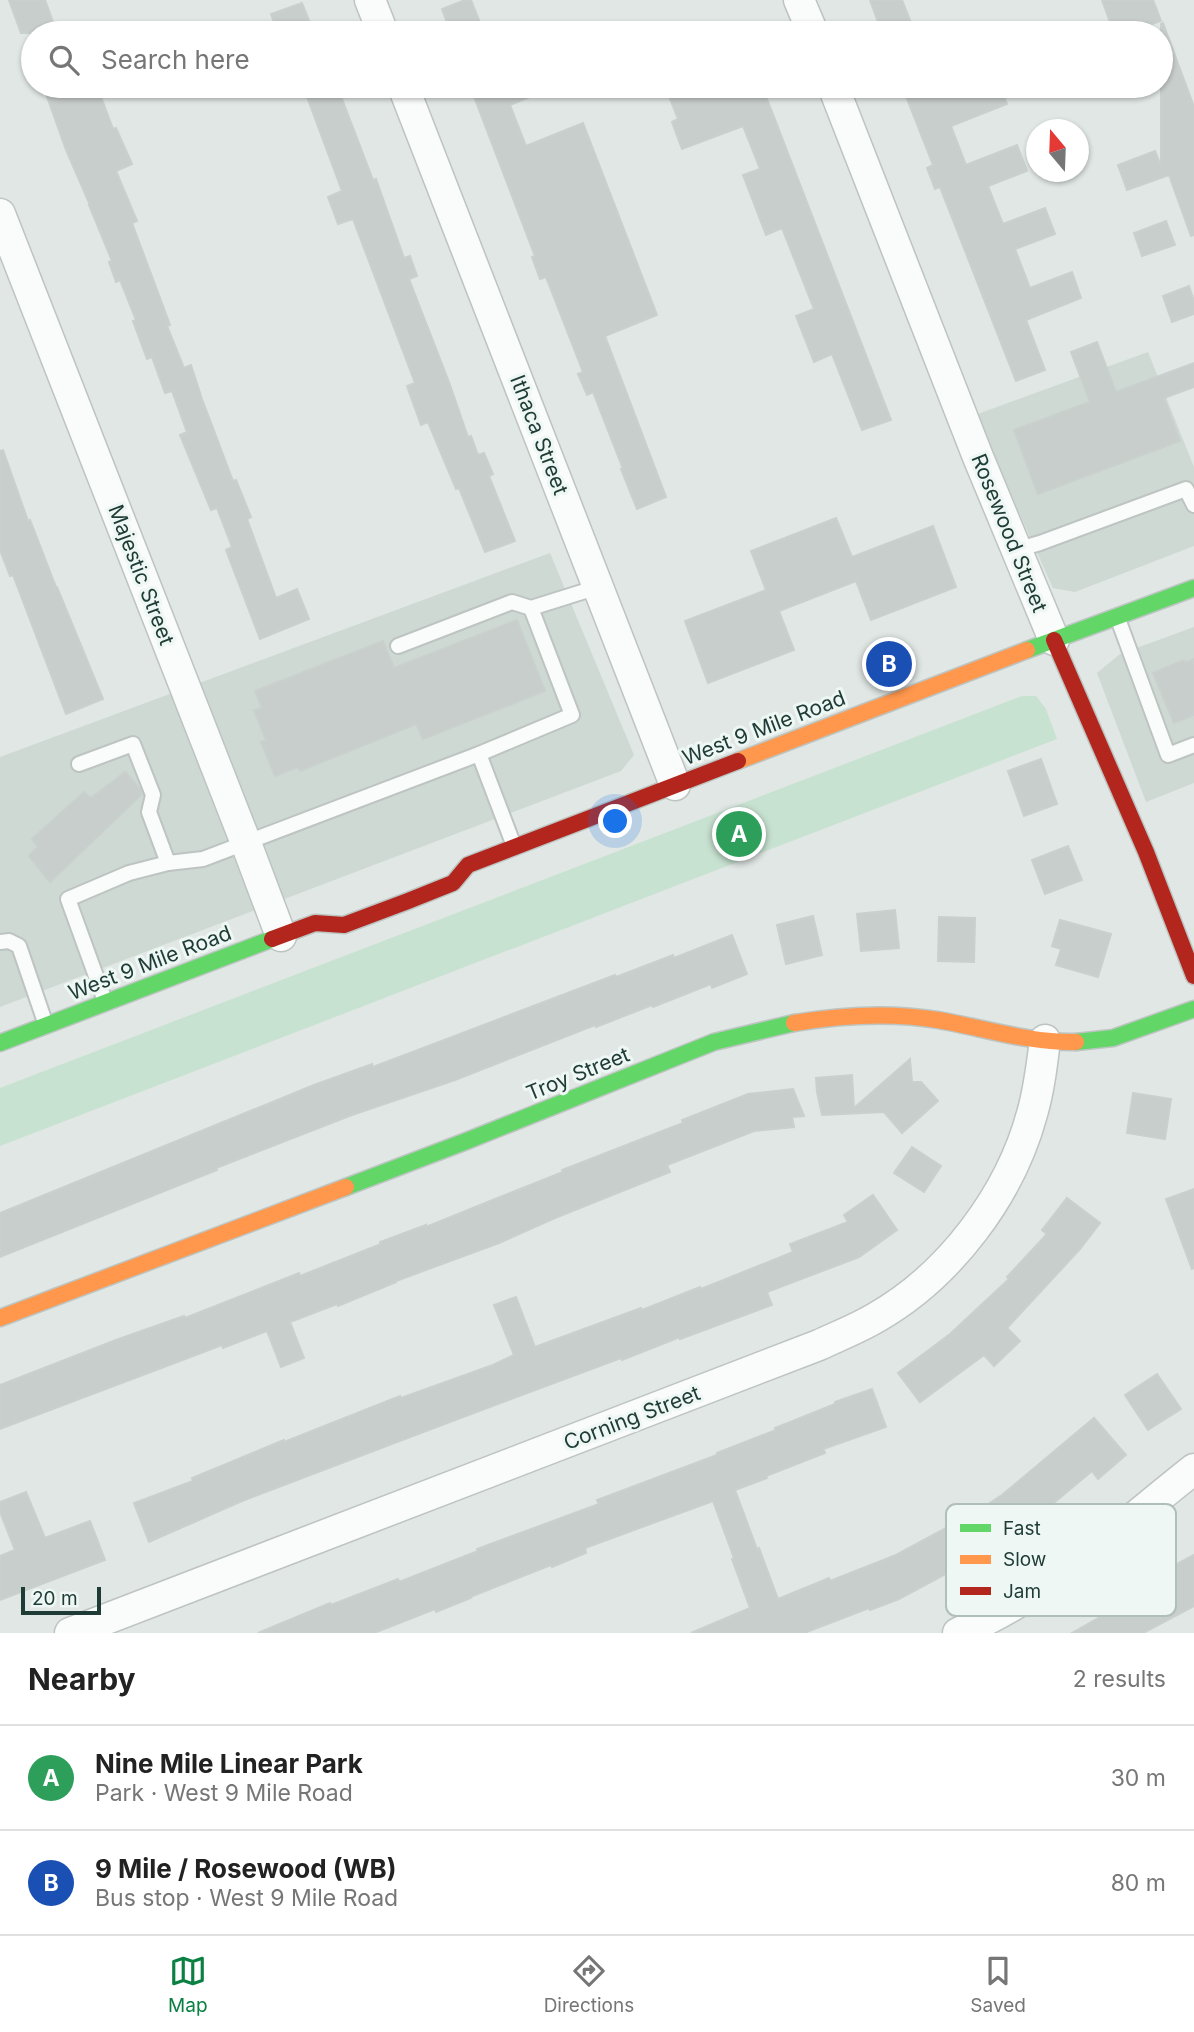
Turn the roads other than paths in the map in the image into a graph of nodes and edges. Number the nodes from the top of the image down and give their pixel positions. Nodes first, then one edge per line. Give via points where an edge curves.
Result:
1 (370, 0) edge
2 (800, 0) edge
3 (378, 21) edge
4 (808, 21) edge
5 (408, 98) edge
6 (838, 98) edge
7 (0, 214) edge
8 (1194, 505) edge
9 (1016, 550) junction
10 (598, 587) junction
11 (1190, 593) edge
12 (531, 608) junction
13 (1118, 618) junction
14 (1054, 640) junction
15 (398, 646) dead end
16 (1194, 746) edge
17 (479, 754) junction
18 (79, 764) dead end
19 (675, 785) junction
20 (246, 843) junction
21 (515, 847) junction
22 (168, 863) junction
23 (327, 908) dead end
24 (315, 923) junction
25 (281, 936) junction
26 (0, 942) edge
27 (1194, 976) edge
28 (106, 1003) junction
29 (1194, 1009) edge
30 (46, 1026) junction
31 (1045, 1040) junction
32 (0, 1043) edge
33 (0, 1318) edge
34 (1194, 1469) edge
35 (1150, 1504) edge
36 (994, 1616) edge
37 (71, 1633) edge
38 (958, 1633) edge

1 - 3 street
2 - 4 street
5 - 10 street, Ithaca Street
6 - 9 street, Rosewood Street
7 - 20 street, Majestic Street
8 - 9 lane via 1186,489
9 - 14 street, Rosewood Street
10 - 12 lane
10 - 19 street, Ithaca Street
11 - 13 street, West 9 Mile Road
12 - 15 lane via 512,602
12 - 17 lane via 572,715
13 - 14 street, West 9 Mile Road
13 - 16 lane via 1168,755
14 - 19 street, West 9 Mile Road
14 - 27 street, Rosewood Street
17 - 20 lane
17 - 21 lane
18 - 22 lane via 133,744 153,795 149,812
19 - 21 street, West 9 Mile Road
20 - 22 lane via 203,859
20 - 25 street, Majestic Street
21 - 24 street, West 9 Mile Road via 462,864 453,883 408,901 344,925
22 - 28 lane via 129,873 68,899
23 - 24 street
24 - 25 street, West 9 Mile Road
25 - 28 street, West 9 Mile Road
26 - 30 lane via 19,946
28 - 30 street, West 9 Mile Road
29 - 31 street, Troy Street via 1090,1042
30 - 32 street, West 9 Mile Road
31 - 33 street, Troy Street via 918,1017 853,1015 753,1031 714,1042
31 - 37 street, Corning Street via 1032,1115 997,1195 957,1251 906,1298 876,1318 819,1345
34 - 35 street
36 - 38 street

